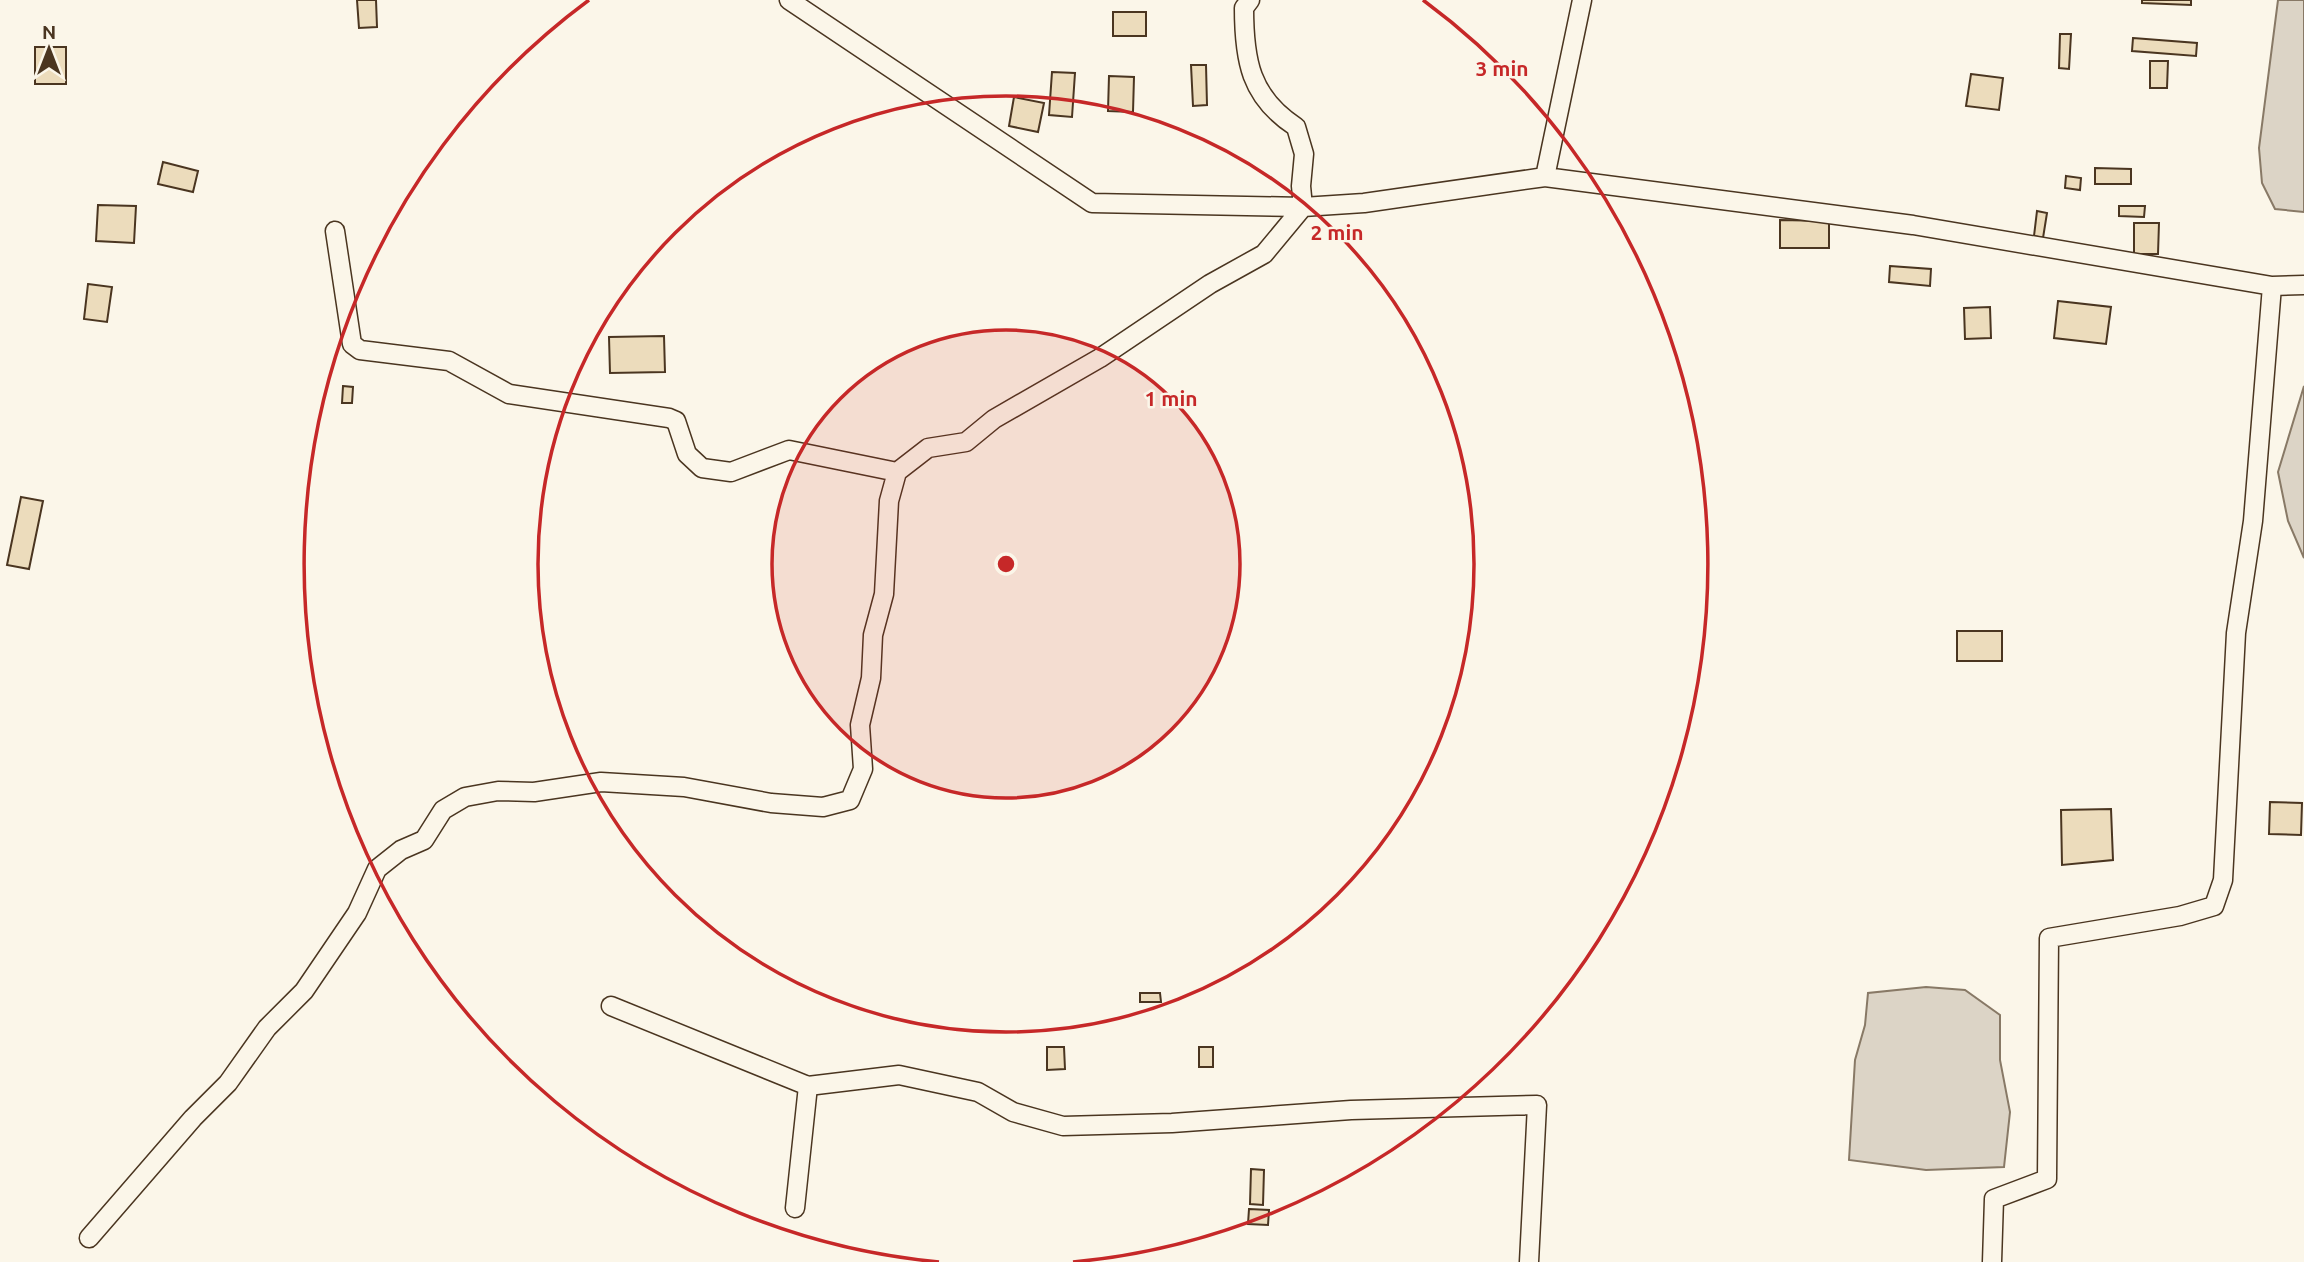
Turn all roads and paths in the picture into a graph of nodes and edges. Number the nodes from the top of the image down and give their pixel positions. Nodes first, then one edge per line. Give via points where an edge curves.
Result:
1 (789, 0) edge
2 (1250, 0) edge
3 (1582, 0) edge
4 (1545, 177) junction
5 (1303, 207) junction
6 (335, 231) dead end
7 (2304, 285) edge
8 (2272, 286) junction
9 (897, 472) junction
10 (611, 1006) dead end
11 (808, 1086) junction
12 (795, 1208) dead end
13 (89, 1238) dead end
14 (1529, 1262) edge
15 (1992, 1262) edge

1 - 5 street via 1092,203
2 - 5 street via 1244,8 1249,71 1277,114 1296,127 1304,154
3 - 4 street
4 - 5 street via 1364,203
4 - 8 street via 1913,225
5 - 9 street via 1264,254 994,419 966,442 928,448
6 - 9 street via 352,344 360,351 449,362 509,394 669,418 676,421 687,454 702,468 731,472 789,450
7 - 8 street
8 - 15 street via 2253,521 2236,633 2223,880 2214,906 2049,938 2048,1180 1994,1199
9 - 13 street via 889,501 884,594 860,724 863,769 850,800 823,807 684,787 601,782 534,792 498,790 466,797 443,810 424,840 401,850 377,869 357,912 304,991 267,1028 228,1083
10 - 11 street
11 - 12 street
11 - 14 street via 899,1075 978,1092 1013,1112 1063,1126 1537,1105

